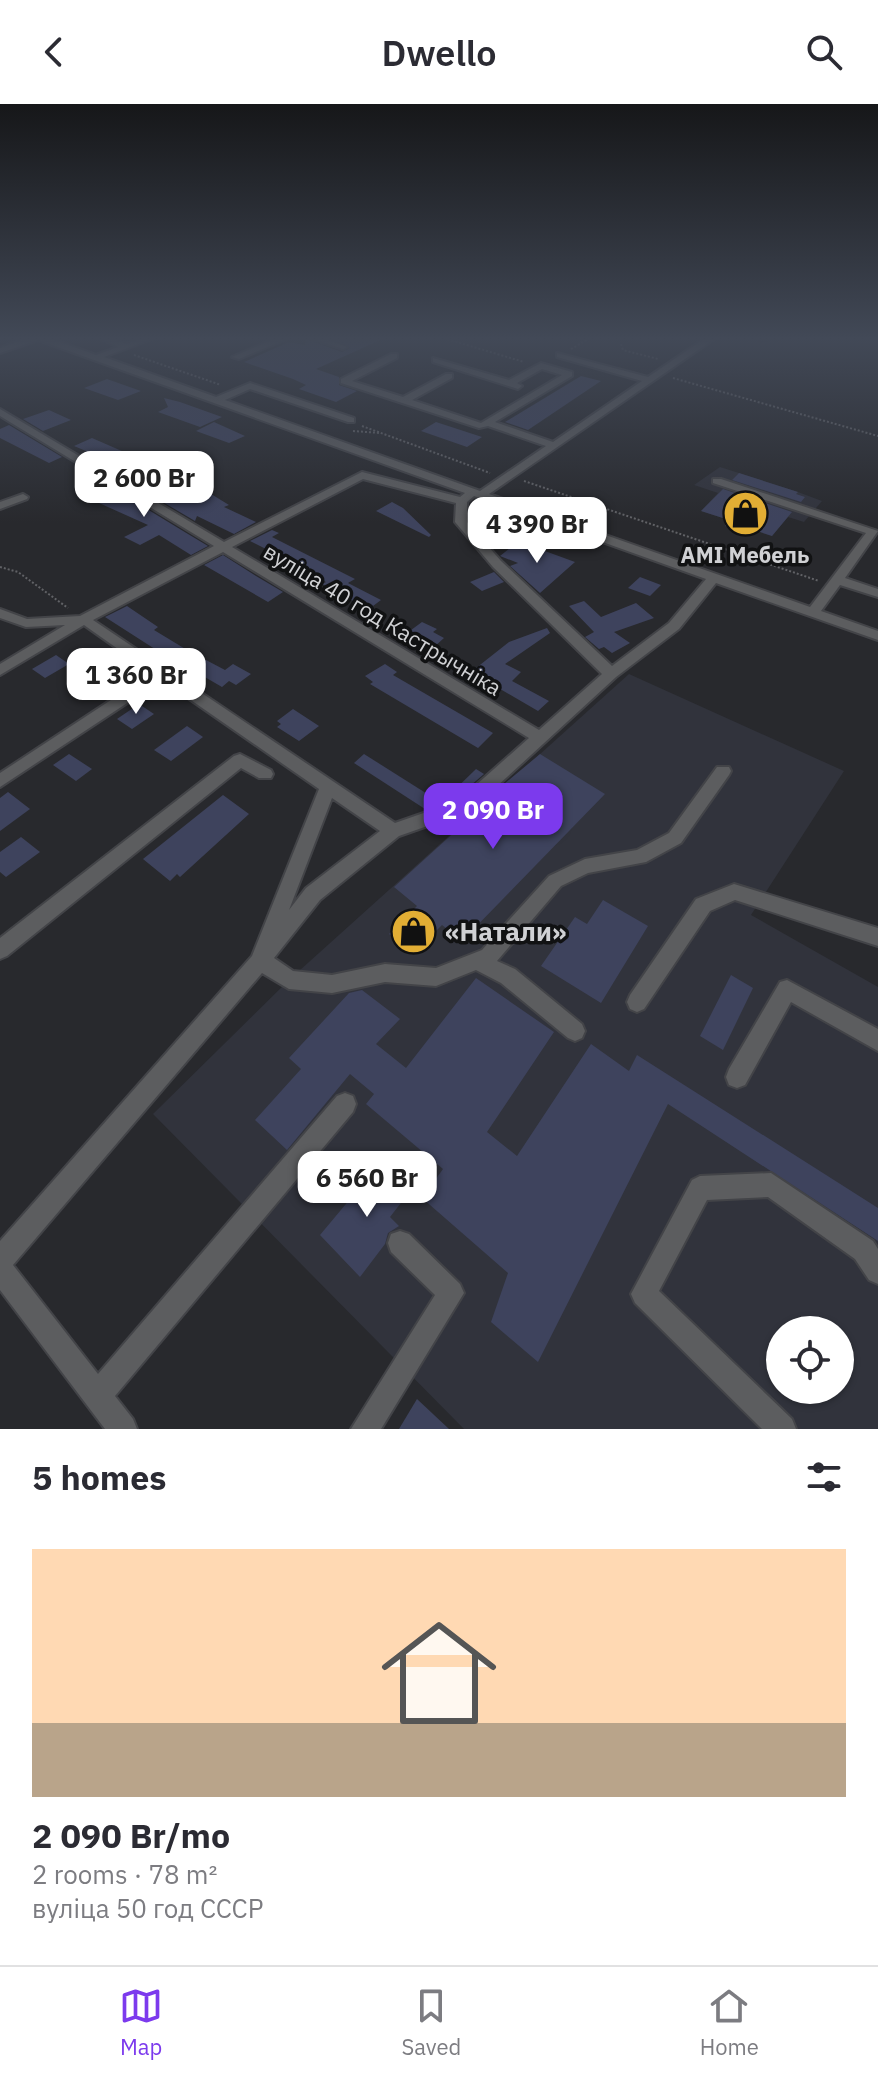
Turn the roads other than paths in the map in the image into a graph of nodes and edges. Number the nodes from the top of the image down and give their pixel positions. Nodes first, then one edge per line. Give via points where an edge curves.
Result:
1 (215, 399) edge
2 (285, 399) edge
3 (397, 399) edge
4 (407, 399) edge
5 (528, 399) edge
6 (620, 399) edge
7 (218, 400) joint
8 (403, 401) junction
9 (0, 412) edge
10 (350, 423) road end
11 (487, 423) junction
12 (553, 445) junction
13 (717, 481) dead end
14 (478, 492) junction
15 (23, 497) dead end
16 (462, 501) junction
17 (0, 506) edge
18 (875, 533) edge
19 (225, 546) junction
20 (714, 577) junction
21 (835, 583) junction
22 (878, 593) edge
23 (0, 613) edge
24 (813, 613) junction
25 (85, 620) junction
26 (878, 636) edge
27 (0, 670) edge
28 (161, 674) junction
29 (611, 674) junction
30 (539, 737) junction
31 (723, 771) dead end
32 (265, 774) dead end
33 (0, 781) edge
34 (328, 787) junction
35 (393, 831) junction
36 (878, 937) edge
37 (0, 950) edge
38 (260, 960) junction
39 (477, 961) junction
40 (637, 1002) dead end
41 (575, 1031) dead end
42 (878, 1041) edge
43 (737, 1077) dead end
44 (345, 1104) dead end
45 (400, 1243) dead end
46 (0, 1260) edge
47 (0, 1269) edge
48 (878, 1271) edge
49 (97, 1396) junction
50 (123, 1429) edge
51 (365, 1429) edge
52 (782, 1429) edge

1 - 7 street
2 - 10 street
3 - 8 street
4 - 8 street
5 - 11 street
6 - 12 street
7 - 14 street
8 - 11 street via 482,426
9 - 19 street, вуліца 40 год Кастрычніка
11 - 12 street
12 - 14 street
13 - 18 street
14 - 16 street
14 - 20 street
15 - 17 street
16 - 19 street via 362,475
16 - 29 street via 461,522 497,564
18 - 21 street
19 - 25 street
19 - 30 street, вуліца 40 год Кастрычніка
20 - 24 street
20 - 29 street via 674,626
21 - 22 street
21 - 24 street
23 - 25 street via 26,623
24 - 26 street
25 - 27 street
25 - 28 street
28 - 33 street
28 - 34 street
29 - 30 street
30 - 35 street via 464,806
31 - 39 street via 675,838 640,857 585,866 555,881 489,956
32 - 37 street via 240,760
34 - 35 street
34 - 38 street
35 - 38 street via 313,894
36 - 40 street via 734,892 703,905
38 - 39 street via 289,980 332,984 385,973 436,977
38 - 46 street
39 - 41 street via 508,976
42 - 43 street via 787,989
44 - 49 street
45 - 51 street via 451,1293
47 - 49 street
48 - 52 street via 864,1250 771,1185 700,1188 644,1294
49 - 50 street

